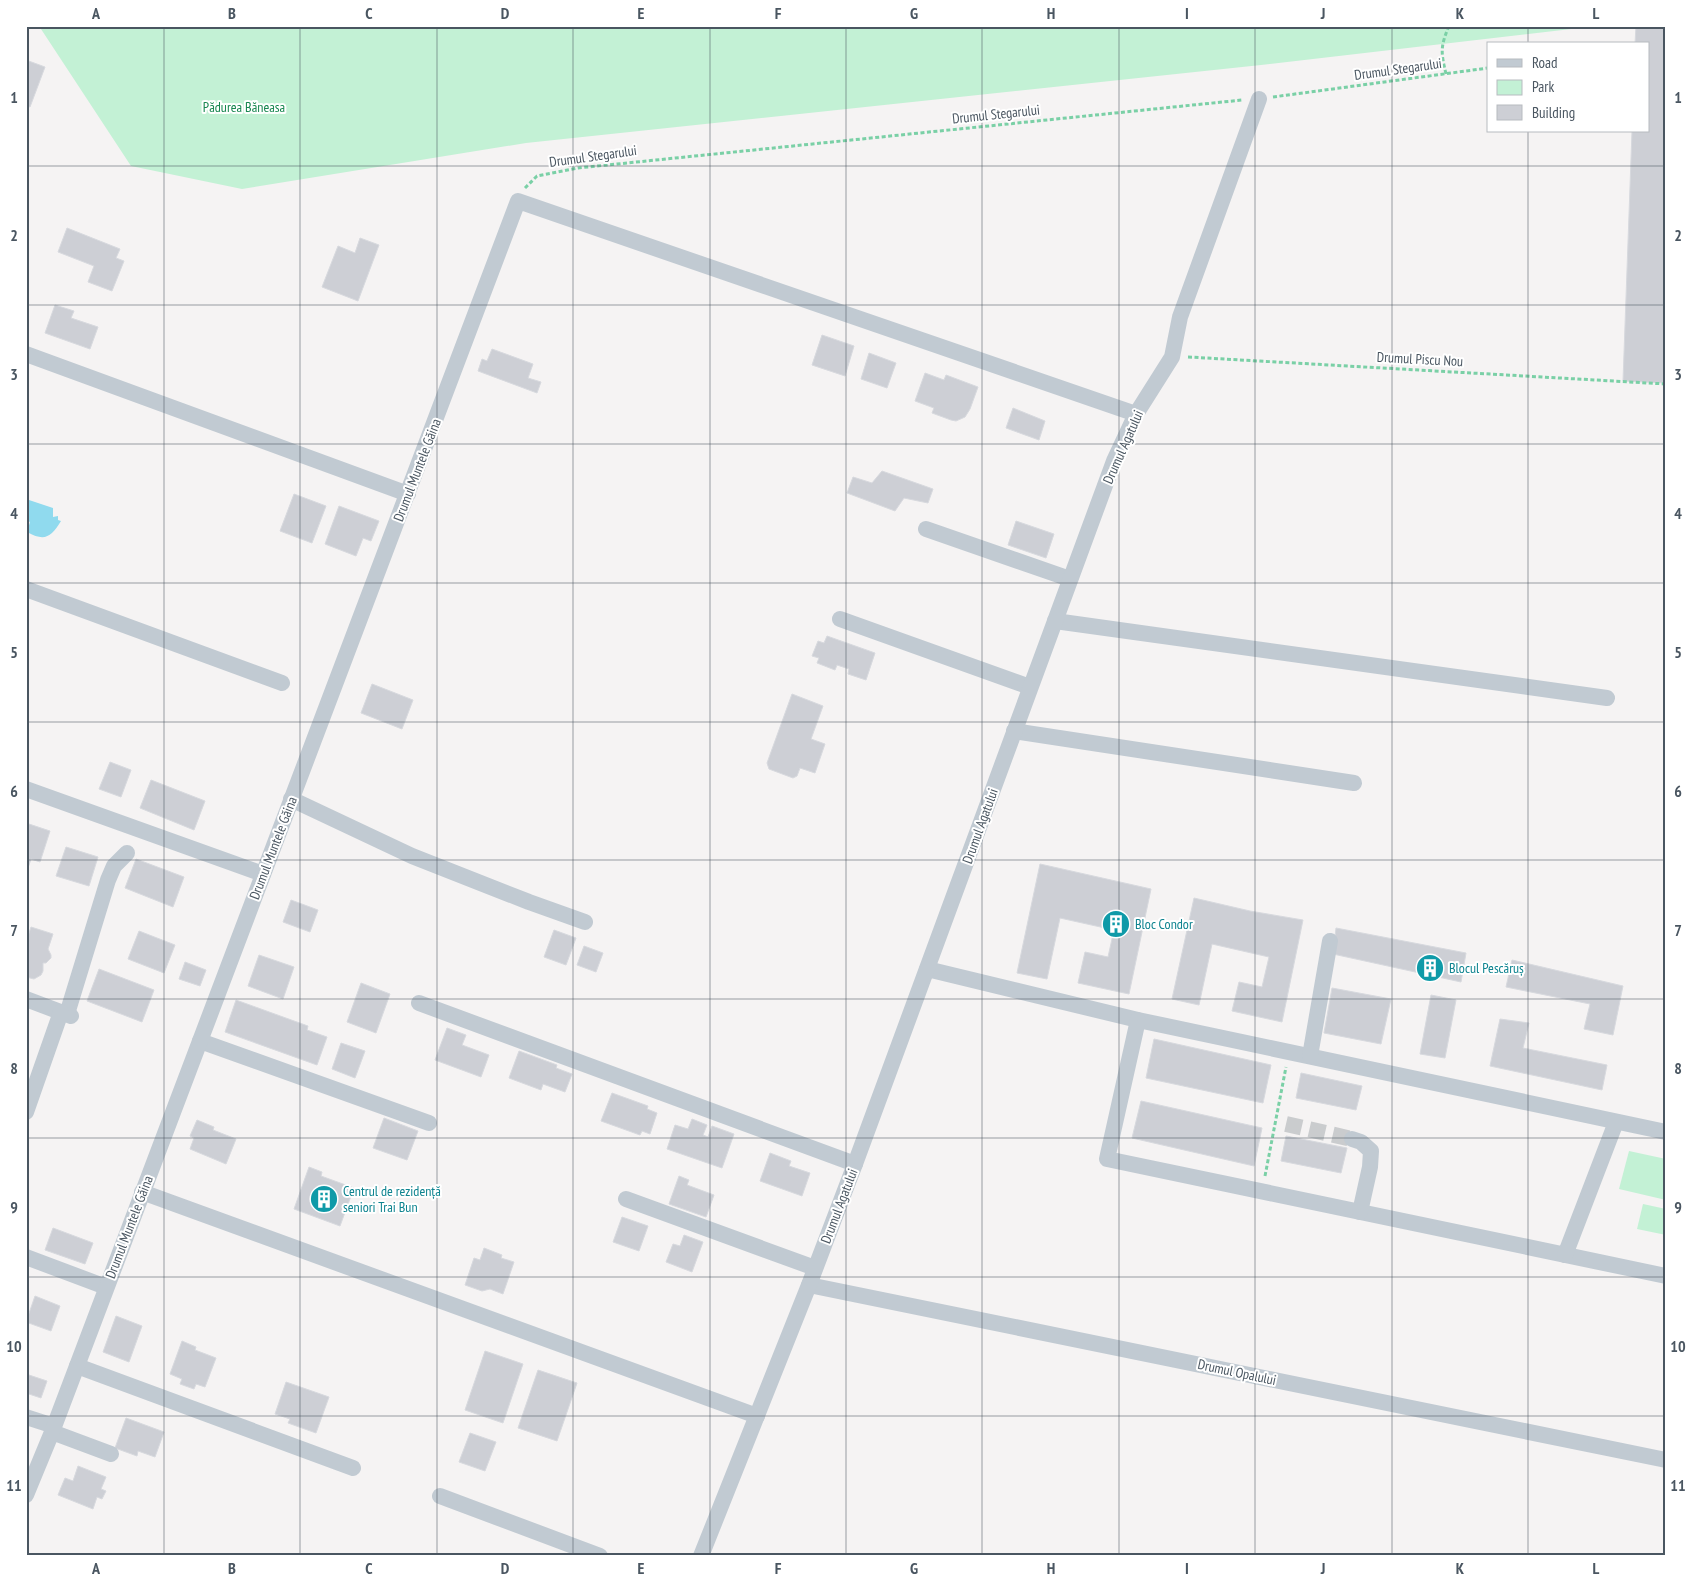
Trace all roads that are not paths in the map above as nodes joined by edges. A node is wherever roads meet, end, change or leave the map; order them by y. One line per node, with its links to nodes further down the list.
1 (1258, 98): 3 (street, Drumul Agatului)
2 (26, 354): 4 (street)
3 (1136, 414): 4 (street, Drumul Muntele Găina); 6 (street, Drumul Agatului)
4 (408, 494): 16 (street, Drumul Muntele Găina)
5 (926, 529): 6 (street)
6 (1070, 580): 9 (street, Drumul Agatului)
7 (26, 589): 10 (street)
8 (840, 619): 11 (street)
9 (1055, 621): 11 (street, Drumul Agatului); 12 (street)
10 (282, 683)
11 (1030, 687): 13 (street, Drumul Agatului)
12 (1607, 698)
13 (1014, 732): 14 (street); 21 (street, Drumul Agatului)
14 (1354, 783)
15 (26, 789): 18 (street)
16 (291, 799): 18 (street, Drumul Muntele Găina); 19 (street)
17 (127, 853): 24 (street)
18 (263, 874): 26 (street, Drumul Muntele Găina)
19 (585, 922)
20 (1330, 941): 27 (street)
21 (927, 969): 25 (street); 33 (street, Drumul Agatului)
22 (26, 999): 24 (street)
23 (419, 1003): 33 (street)
24 (67, 1014): 28 (street)
25 (1138, 1020): 27 (street); 36 (street)
26 (200, 1041): 30 (street); 34 (street, Drumul Muntele Găina)
27 (1310, 1056): 29 (street)
28 (26, 1112)
29 (1616, 1122): 31 (street); 37 (street)
30 (429, 1124)
31 (1666, 1132)
32 (1352, 1139): 36 (street)
33 (855, 1164): 39 (street, Drumul Agatului)
34 (142, 1192): 42 (street, Drumul Muntele Găina); 45 (street)
35 (626, 1199): 39 (street)
36 (1360, 1212): 37 (street)
37 (1564, 1255): 40 (street)
38 (26, 1257): 42 (street)
39 (816, 1268): 41 (street, Drumul Agatului)
40 (1666, 1276)
41 (809, 1285): 45 (street, Drumul Agatului); 48 (street, Drumul Opalului)
42 (106, 1287): 43 (street, Drumul Muntele Găina)
43 (77, 1366): 46 (street, Drumul Muntele Găina); 49 (street)
44 (26, 1416): 46 (street)
45 (757, 1416): 53 (street, Drumul Agatului)
46 (53, 1429): 47 (street); 50 (street, Drumul Muntele Găina)
47 (111, 1454)
48 (1666, 1460)
49 (353, 1468)
50 (26, 1495)
51 (440, 1496): 52 (street)
52 (600, 1556)
53 (701, 1556)

